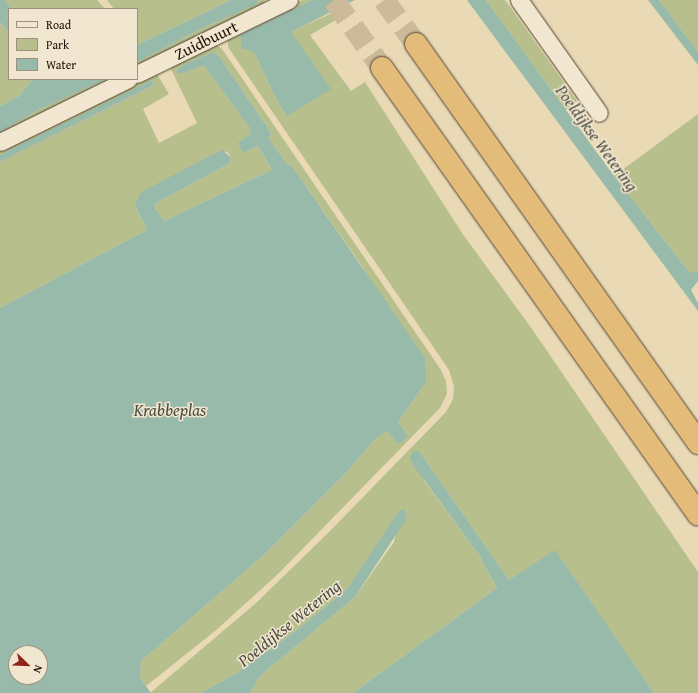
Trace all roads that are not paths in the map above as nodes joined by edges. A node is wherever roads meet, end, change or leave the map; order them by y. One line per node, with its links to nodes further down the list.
1 (519, 0): 7 (street)
2 (279, 2): 5 (street, Zuidbuurt)
3 (416, 44): 9 (highway)
4 (382, 68): 10 (highway)
5 (138, 73)
6 (126, 80): 8 (street)
7 (599, 113)
8 (0, 142)
9 (698, 443)
10 (698, 514)

